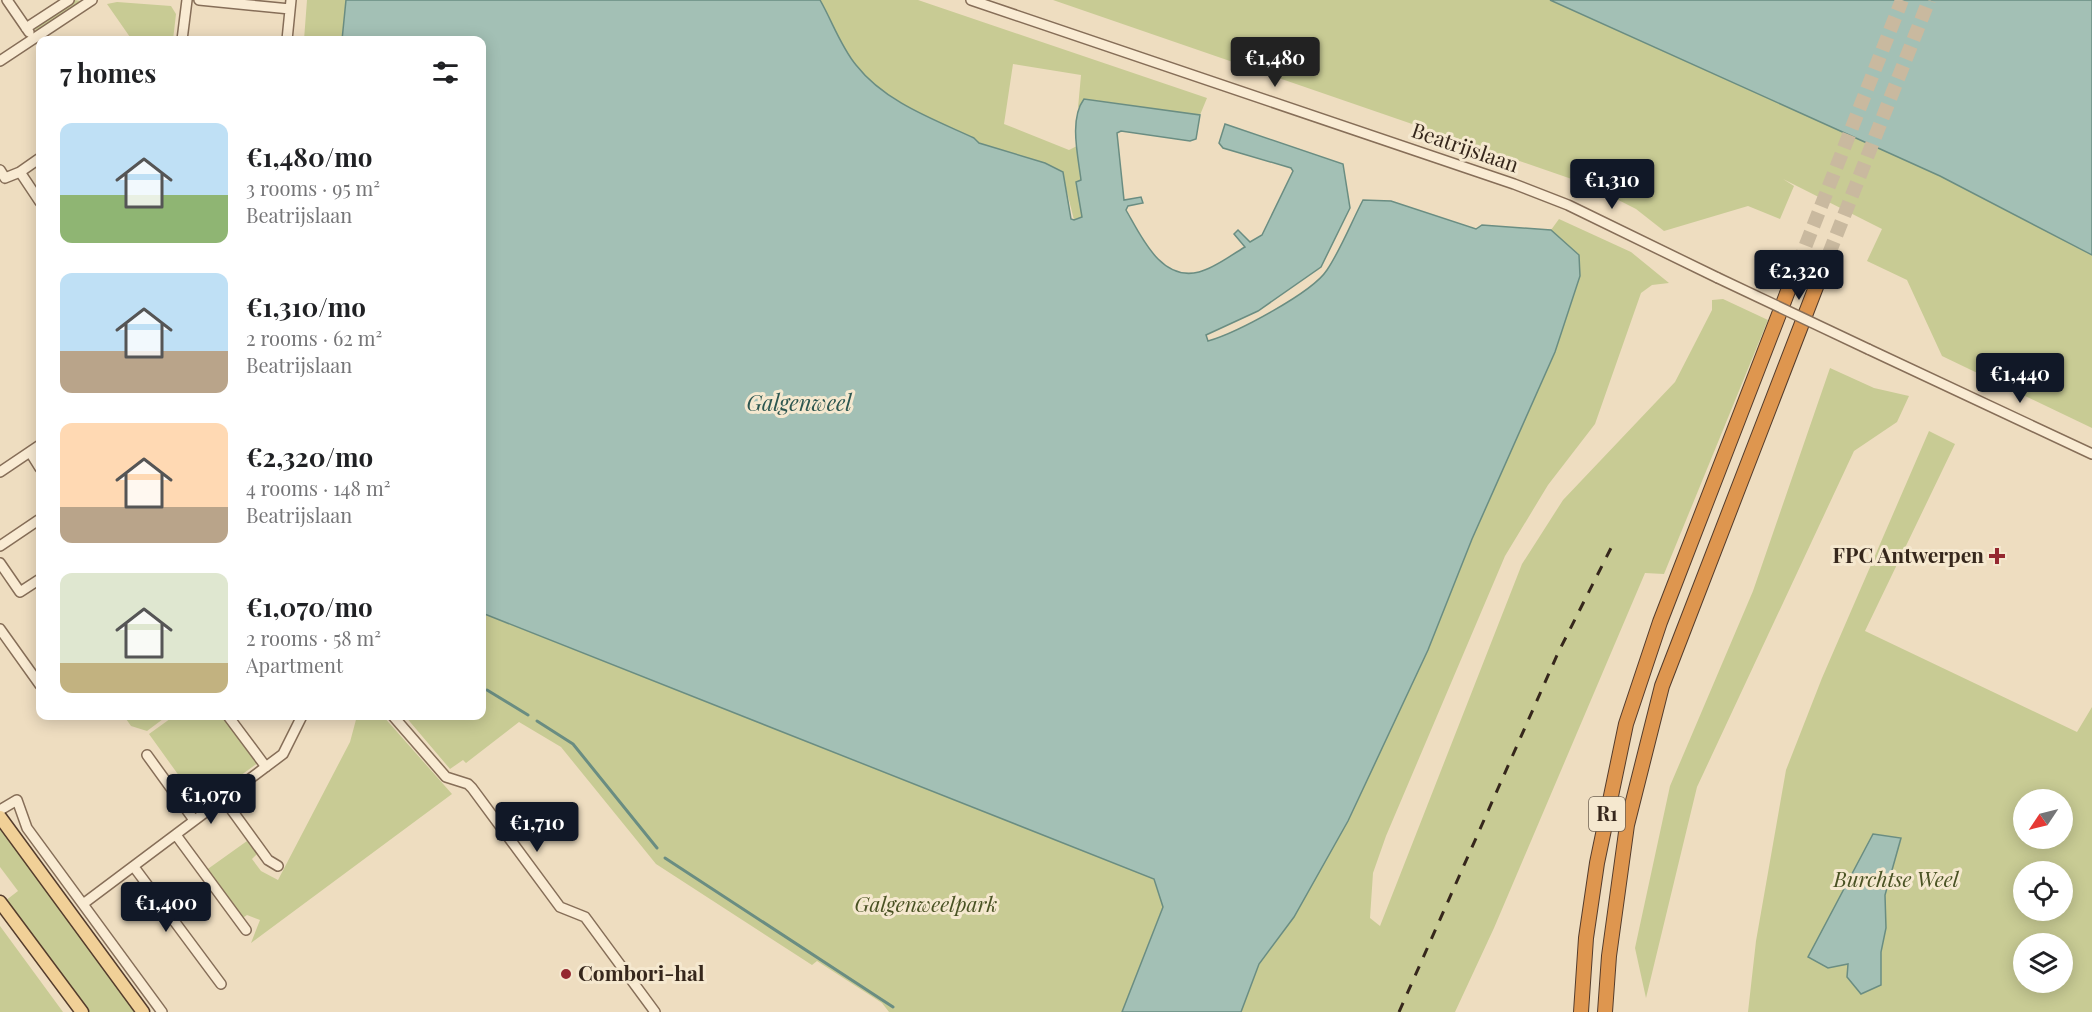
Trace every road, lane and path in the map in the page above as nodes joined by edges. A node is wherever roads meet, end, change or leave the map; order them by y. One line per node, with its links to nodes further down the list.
1 (8, 0): 8 (street)
2 (69, 0): 8 (street)
3 (92, 0): 9 (street)
4 (187, 0): 10 (street)
5 (199, 0): 7 (street)
6 (971, 0): 23 (street, Beatrijslaan, bridge)
7 (290, 5): 11 (street)
8 (26, 28): 13 (street)
9 (38, 36)
10 (182, 36)
11 (287, 36)
12 (36, 37): 13 (street)
13 (33, 39): 14 (street)
14 (0, 61)
15 (36, 161): 16 (street)
16 (20, 172): 17 (street); 18 (street)
17 (2, 176)
18 (36, 196)
19 (1798, 265): 52 (highway, R1)
20 (1821, 274): 53 (highway, R1)
21 (36, 448): 22 (street)
22 (30, 452): 24 (street); 25 (street)
23 (2092, 453)
24 (36, 462)
25 (0, 472)
26 (36, 522): 27 (street)
27 (0, 546)
28 (0, 563): 29 (street)
29 (36, 582)
30 (0, 628): 31 (street)
31 (36, 679)
32 (231, 720): 36 (street)
33 (298, 720): 36 (street)
34 (396, 720): 51 (street)
35 (147, 755): 40 (street)
36 (266, 767): 37 (street)
37 (223, 798): 40 (street); 42 (street)
38 (0, 810): 45 (street)
39 (0, 817): 49 (main road)
40 (194, 820): 41 (street)
41 (176, 835): 43 (street); 46 (street)
42 (278, 866)
43 (134, 867): 45 (street); 47 (street)
44 (0, 902): 48 (main road)
45 (83, 904): 50 (street)
46 (246, 930)
47 (221, 984)
48 (82, 1012)
49 (143, 1012)
50 (162, 1012)
51 (655, 1012)
52 (1581, 1012)
53 (1605, 1012)

